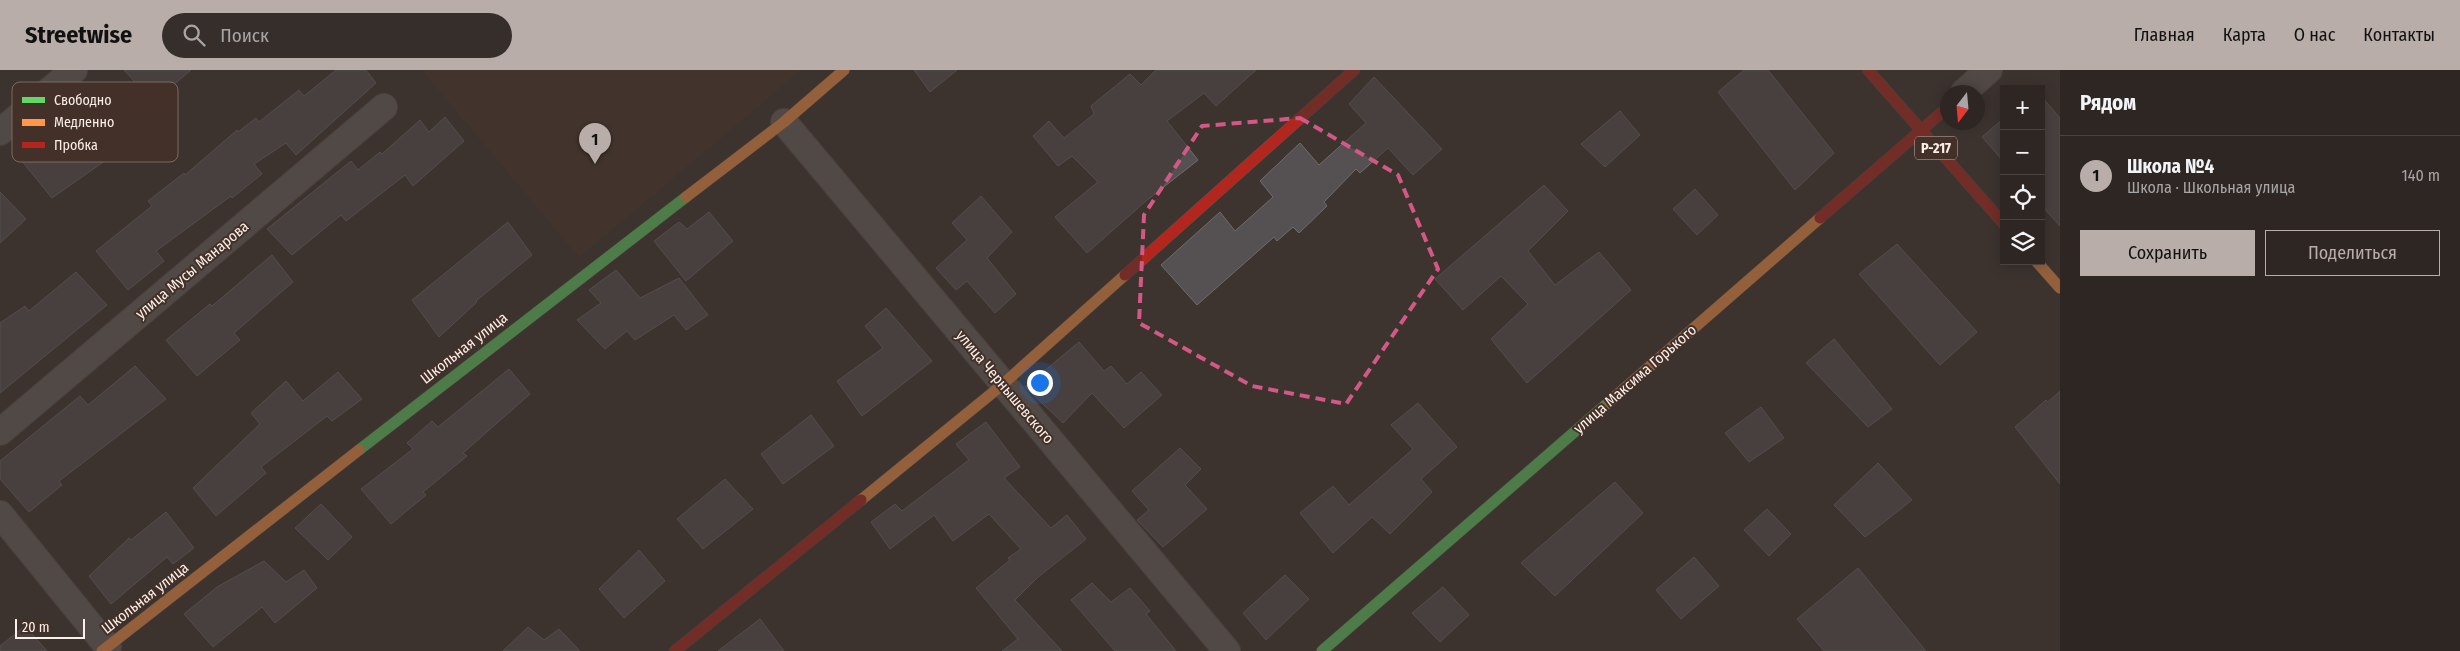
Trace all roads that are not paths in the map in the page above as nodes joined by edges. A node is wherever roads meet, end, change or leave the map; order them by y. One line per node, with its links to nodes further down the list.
1 (74, 70): 6 (street)
2 (844, 70): 11 (main road, Школьная улица)
3 (1354, 70): 17 (main road)
4 (1868, 70): 12 (main road, Р-217)
5 (1989, 70): 7 (street)
6 (60, 82)
7 (1972, 85)
8 (384, 107): 18 (street, улица Мусы Манарова)
9 (1940, 114): 12 (main road, улица Максима Горького)
10 (12, 122): 13 (street)
11 (784, 122): 17 (street, улица Чернышевского); 20 (main road, Школьная улица)
12 (1921, 131): 14 (main road, Р-217); 23 (main road, улица Максима Горького)
13 (0, 132)
14 (2000, 220)
15 (2040, 265): 16 (main road)
16 (2060, 288)
17 (1002, 385): 21 (main road); 22 (street, улица Чернышевского)
18 (0, 432)
19 (0, 514): 20 (street)
20 (105, 649)
21 (675, 651)
22 (1227, 651)
23 (1322, 651)

